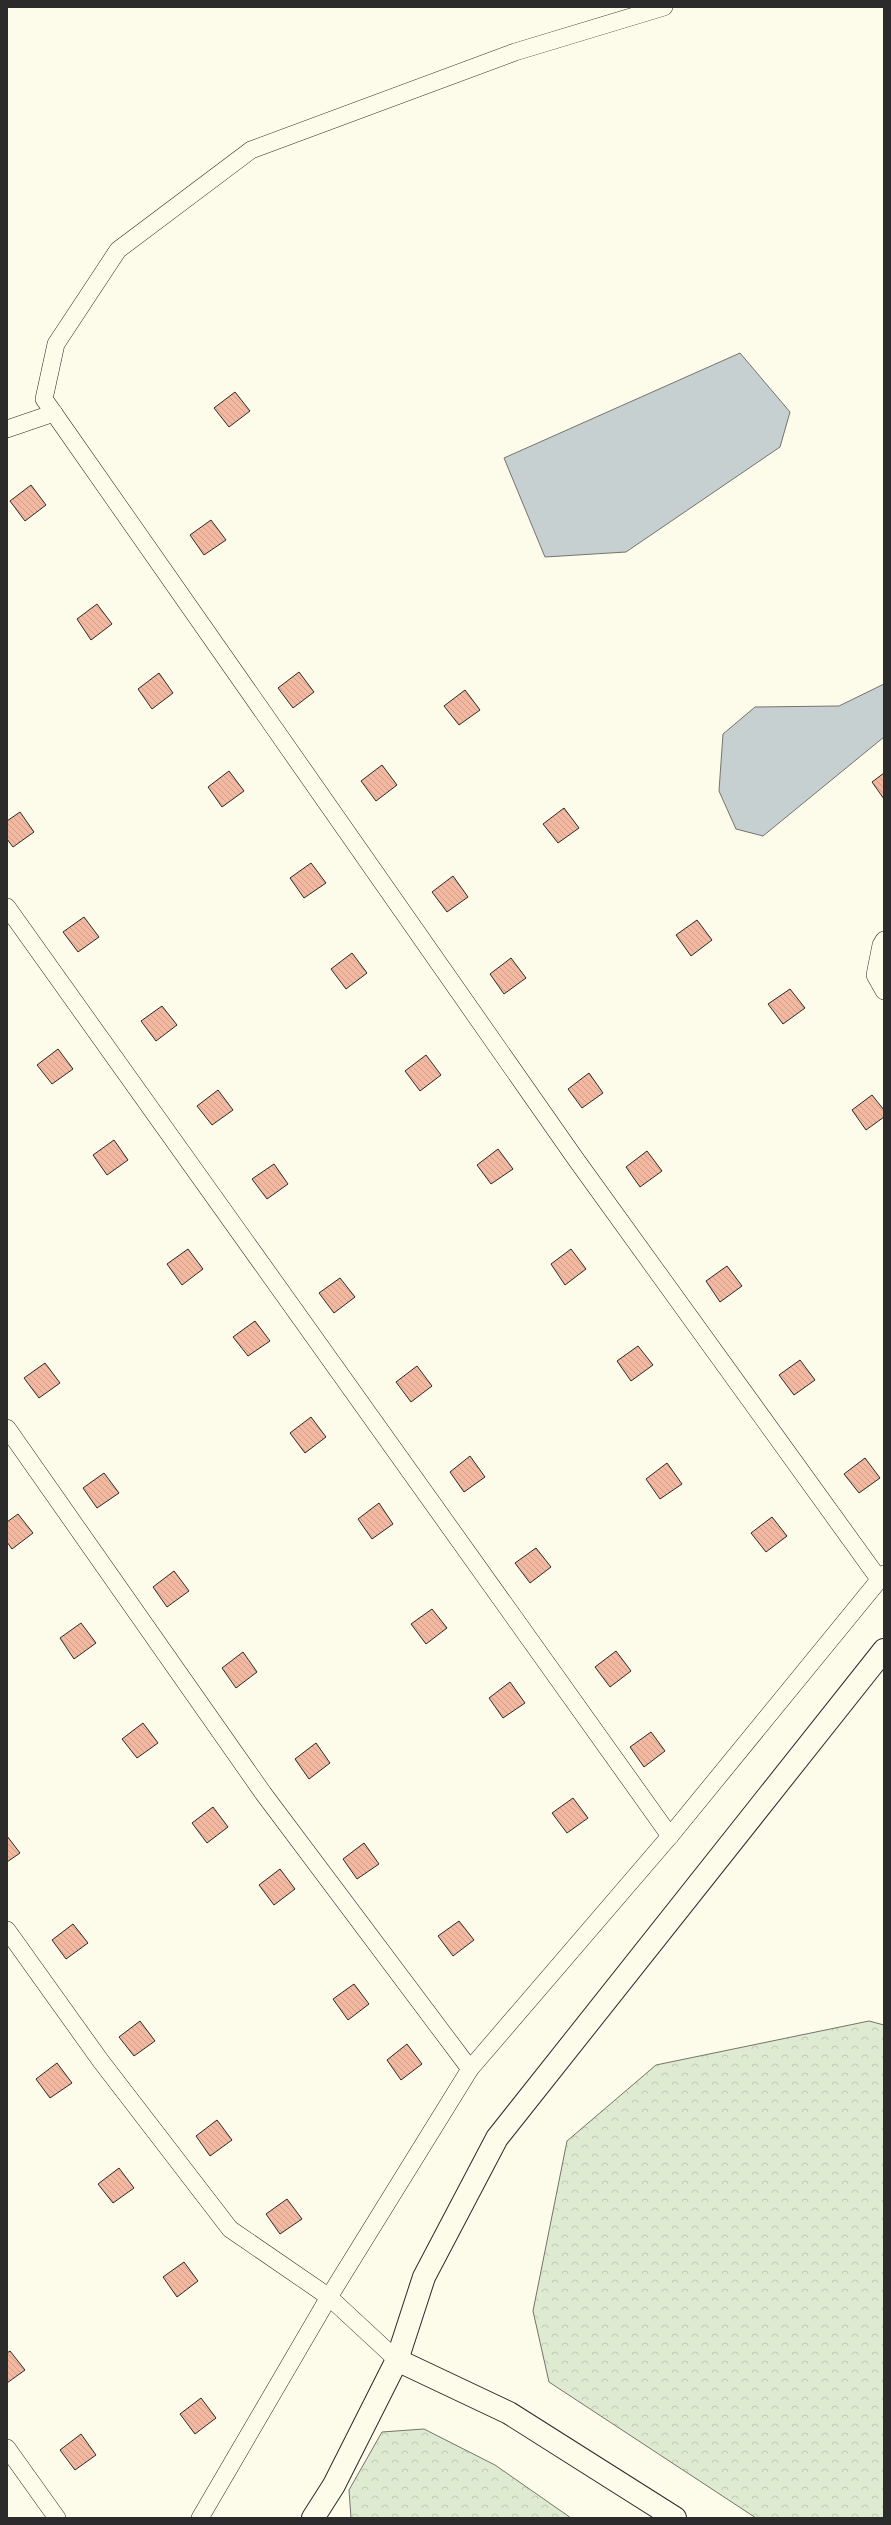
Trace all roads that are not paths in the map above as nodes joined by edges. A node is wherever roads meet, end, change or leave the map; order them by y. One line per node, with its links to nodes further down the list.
1 (664, 7): 2 (lane)
2 (54, 413): 3 (lane); 8 (lane)
3 (7, 429)
4 (7, 907): 10 (lane)
5 (884, 940): 6 (lane)
6 (884, 991)
7 (7, 1428): 12 (lane)
8 (881, 1576): 10 (lane)
9 (884, 1650): 14 (street)
10 (670, 1836): 12 (lane)
11 (7, 1930): 13 (lane)
12 (470, 2069): 13 (lane)
13 (328, 2297): 14 (lane); 17 (lane)
14 (397, 2360): 18 (street); 19 (street)
15 (7, 2448): 16 (lane)
16 (57, 2518)
17 (200, 2518)
18 (313, 2518)
19 (675, 2518)

